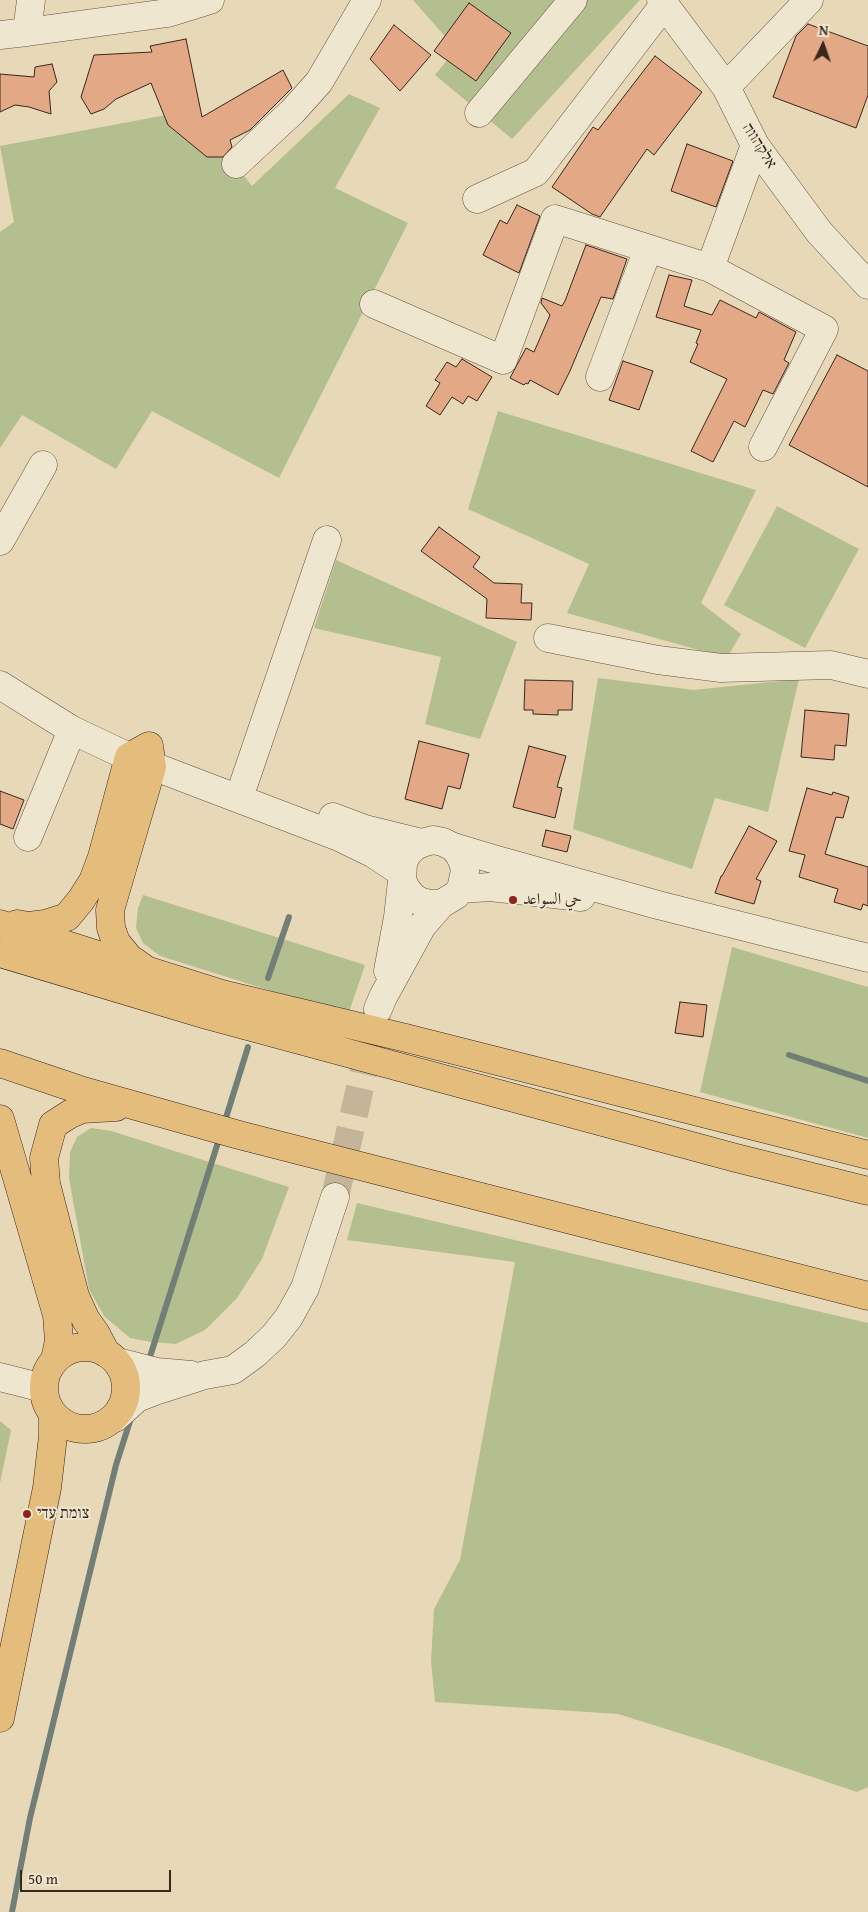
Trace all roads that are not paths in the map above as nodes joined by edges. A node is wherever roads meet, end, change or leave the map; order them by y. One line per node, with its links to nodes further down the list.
1 (31, 0): 7 (street)
2 (210, 0): 7 (street)
3 (367, 0): 12 (street)
4 (572, 0): 10 (street)
5 (809, 0): 9 (street)
6 (662, 2): 9 (street, אלקהווה); 13 (street)
7 (27, 32): 8 (street)
8 (0, 35)
9 (726, 88): 11 (street, אלקהווה)
10 (479, 113)
11 (754, 145): 15 (street); 16 (street, אלקהווה)
12 (236, 164)
13 (477, 199)
14 (648, 248): 15 (street); 17 (street); 18 (street)
15 (710, 268): 19 (street)
16 (868, 285)
17 (374, 304)
18 (600, 377)
19 (763, 447)
20 (43, 465): 22 (street)
21 (327, 540): 28 (street)
22 (0, 541)
23 (548, 638): 24 (street)
24 (868, 674)
25 (4, 688): 26 (street); 27 (street)
26 (72, 730): 27 (street); 29 (street)
27 (143, 757): 28 (street); 32 (street); 35 (main road); 38 (main road)
28 (244, 783): 30 (street)
29 (28, 837)
30 (422, 843): 31 (street); 32 (street)
31 (453, 847): 33 (street); 34 (street)
32 (402, 877): 33 (street); 33 (street)
33 (451, 896): 34 (street)
34 (658, 904): 37 (street)
35 (0, 923): 38 (main road)
36 (0, 953): 43 (main road)
37 (868, 958)
38 (147, 971): 42 (main road)
39 (0, 1063): 40 (main road)
40 (145, 1109): 45 (main road); 46 (main road)
41 (0, 1119): 47 (main road)
42 (868, 1155)
43 (868, 1191)
44 (335, 1198): 48 (street)
45 (868, 1296)
46 (112, 1357): 47 (main road); 48 (street); 52 (main road)
47 (55, 1360): 50 (main road)
48 (205, 1375): 52 (street)
49 (0, 1377): 50 (street)
50 (44, 1388): 51 (main road)
51 (53, 1415): 52 (main road); 53 (main road)
52 (104, 1424): 53 (main road)
53 (47, 1488): 54 (main road)
54 (0, 1718)

